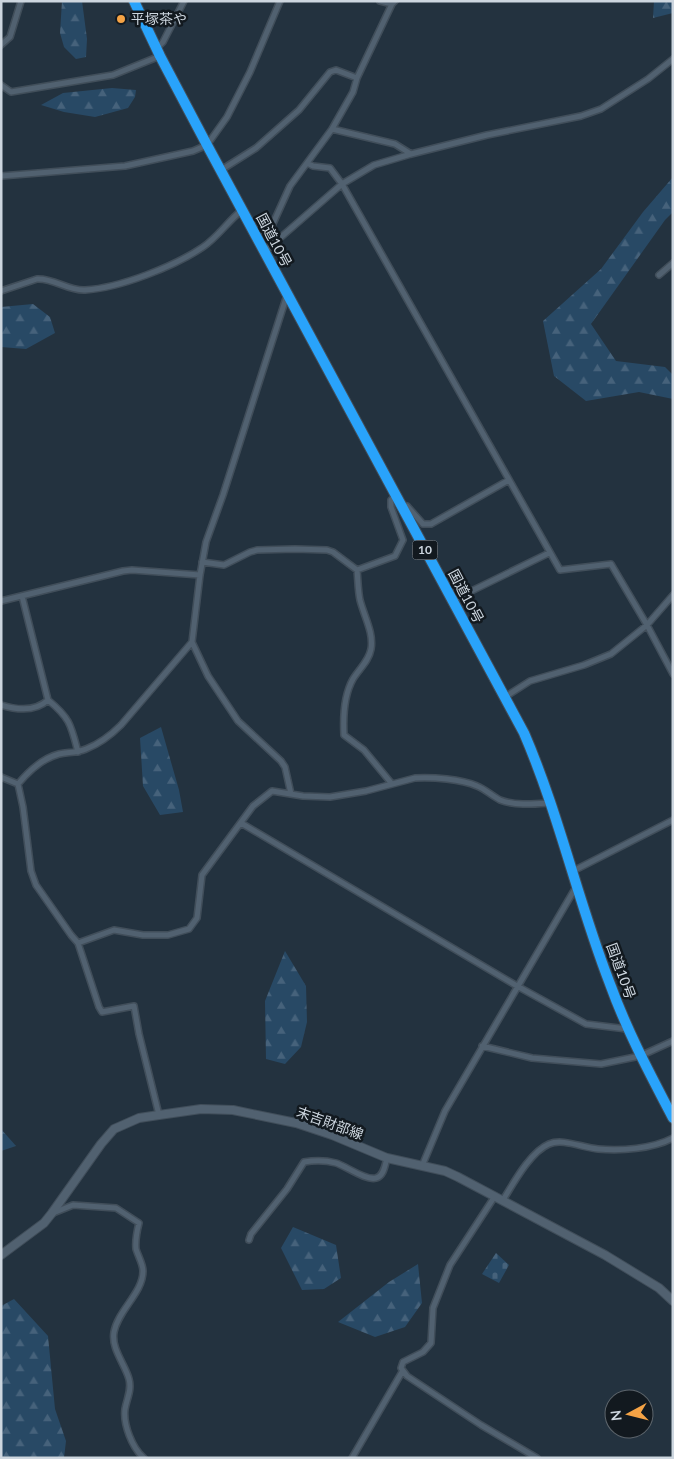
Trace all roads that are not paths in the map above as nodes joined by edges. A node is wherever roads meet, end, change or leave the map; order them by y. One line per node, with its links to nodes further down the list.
1 (21, 1): 7 (street)
2 (134, 1): 8 (highway, 国道10号 / 10)
3 (184, 1): 8 (street)
4 (280, 1): 13 (street)
5 (380, 1): 6 (street)
6 (394, 3): 10 (street)
7 (1, 45)
8 (159, 52): 11 (street); 13 (highway, 国道10号 / 10)
9 (673, 59): 14 (street)
10 (357, 78): 12 (street); 16 (street)
11 (1, 85)
12 (332, 129): 14 (street); 15 (street)
13 (207, 145): 16 (highway, 国道10号 / 10); 17 (street)
14 (411, 154): 18 (street)
15 (308, 163): 18 (street); 20 (street)
16 (221, 170): 19 (highway, 国道10号 / 10)
17 (1, 176)
18 (342, 184): 20 (street); 26 (street)
19 (243, 210): 21 (highway, 国道10号 / 10); 24 (street)
20 (273, 242): 21 (street)
21 (265, 251): 25 (highway, 国道10号 / 10)
22 (673, 264): 23 (street)
23 (659, 275)
24 (1, 291)
25 (287, 294): 27 (highway, 国道10号 / 10); 30 (street)
26 (509, 480): 28 (street); 29 (street)
27 (396, 495): 28 (highway, 国道10号 / 10); 31 (street)
28 (401, 505): 36 (highway, 国道10号 / 10)
29 (549, 553): 36 (street); 37 (street)
30 (202, 562): 31 (street); 32 (street)
31 (357, 570): 46 (street)
32 (200, 575): 34 (street); 38 (street)
33 (673, 595): 37 (street)
34 (22, 596): 35 (street); 41 (street)
35 (1, 601)
36 (453, 601): 40 (highway, 国道10号 / 10)
37 (647, 625): 39 (street); 40 (street)
38 (192, 642): 43 (street); 47 (street)
39 (673, 674)
40 (505, 697): 48 (highway, 国道10号 / 10)
41 (48, 700): 42 (street); 43 (street)
42 (1, 706)
43 (78, 752): 45 (street)
44 (1, 777): 45 (street)
45 (18, 784): 53 (street)
46 (392, 784): 47 (street); 48 (street)
47 (291, 794): 50 (street)
48 (551, 803): 51 (highway, 国道10号 / 10)
49 (673, 820): 51 (street)
50 (241, 823): 53 (street); 54 (street)
51 (573, 871): 52 (highway, 国道10号 / 10)
52 (577, 884): 54 (street); 55 (highway, 国道10号 / 10)
53 (78, 942): 59 (street)
54 (517, 986): 55 (street); 57 (street)
55 (628, 1029): 58 (highway, 国道10号 / 10)
56 (673, 1040): 58 (street)
57 (482, 1046): 58 (street); 63 (street)
58 (640, 1056): 60 (highway, 国道10号 / 10)
59 (159, 1114): 62 (main road, 末吉財部線); 65 (main road, 末吉財部線)
60 (673, 1118)
61 (673, 1138): 64 (street)
62 (387, 1158): 63 (main road, 末吉財部線); 66 (street)
63 (422, 1166): 64 (main road, 末吉財部線)
64 (499, 1198): 68 (main road, 末吉財部線); 69 (street)
65 (52, 1213): 67 (main road, 末吉財部線); 70 (street)
66 (249, 1240)
67 (1, 1255)
68 (673, 1301)
69 (402, 1372): 71 (street); 72 (street)
70 (143, 1458)
71 (352, 1458)
72 (537, 1458)

